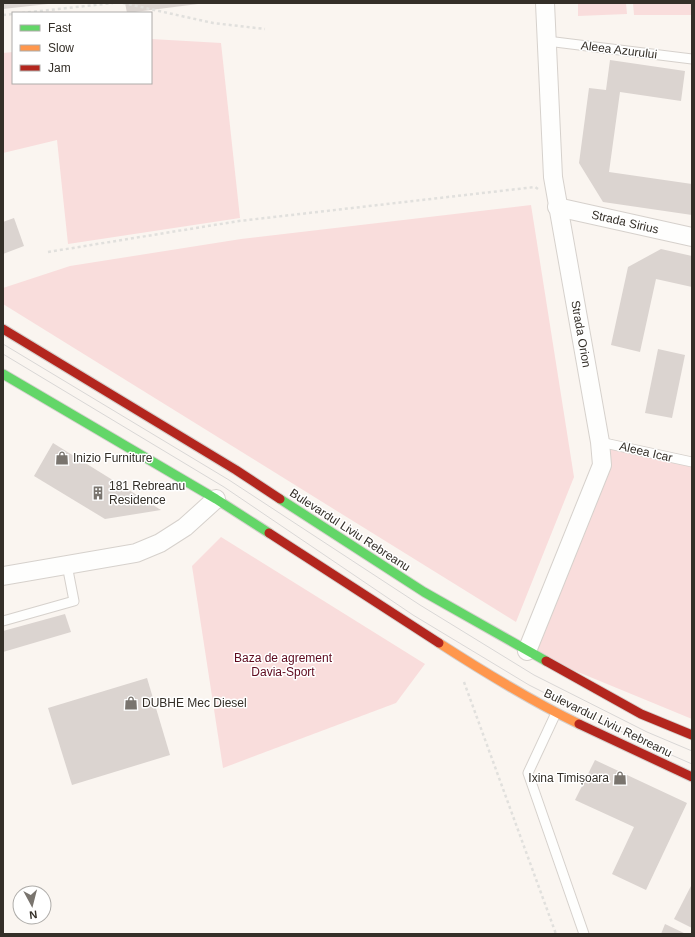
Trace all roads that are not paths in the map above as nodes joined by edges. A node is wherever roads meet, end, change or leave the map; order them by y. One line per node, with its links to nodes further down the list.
1 (545, 3): 2 (street, Strada Orion)
2 (547, 41): 3 (lane, Aleea Azurului); 4 (street, Strada Orion)
3 (692, 59)
4 (557, 207): 5 (street, Strada Sirius); 8 (street, Strada Orion)
5 (692, 237)
6 (3, 329): 14 (main road, Bulevardul Liviu Rebreanu)
7 (5, 377): 10 (main road, Bulevardul Liviu Rebreanu)
8 (600, 442): 9 (lane, Aleea Icar); 14 (street, Strada Orion)
9 (692, 462)
10 (216, 499): 11 (street); 15 (main road, Bulevardul Liviu Rebreanu)
11 (67, 565): 12 (street); 13 (lane)
12 (3, 576)
13 (3, 621)
14 (527, 651): 16 (main road, Bulevardul Liviu Rebreanu)
15 (556, 713): 17 (main road, Bulevardul Liviu Rebreanu); 18 (lane)
16 (692, 735)
17 (692, 777)
18 (584, 934)

